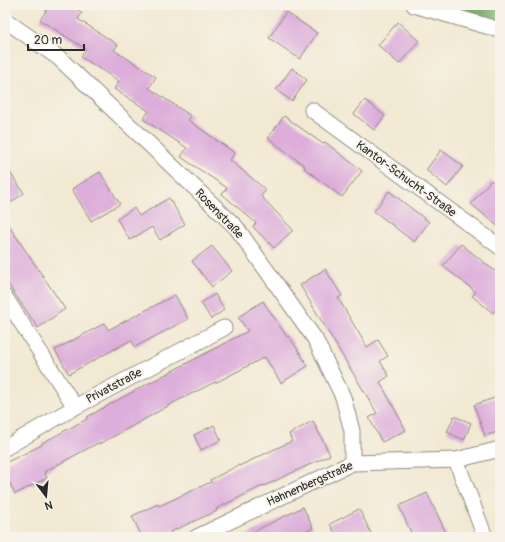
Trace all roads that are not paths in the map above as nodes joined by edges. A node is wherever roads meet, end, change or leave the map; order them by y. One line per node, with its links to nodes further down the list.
1 (414, 5): 3 (street)
2 (5, 20): 12 (street, Rosenstraße)
3 (500, 30)
4 (312, 110): 5 (street, Kantor-Schucht-Straße)
5 (500, 247)
6 (5, 297): 8 (street)
7 (224, 328): 8 (street, Privatstraße)
8 (75, 407): 9 (street, Privatstraße)
9 (5, 448)
10 (500, 449): 11 (street, Hahnenbergstraße)
11 (456, 460): 12 (street, Hahnenbergstraße); 14 (street)
12 (352, 463): 13 (street, Hahnenbergstraße)
13 (197, 537)
14 (485, 537)

